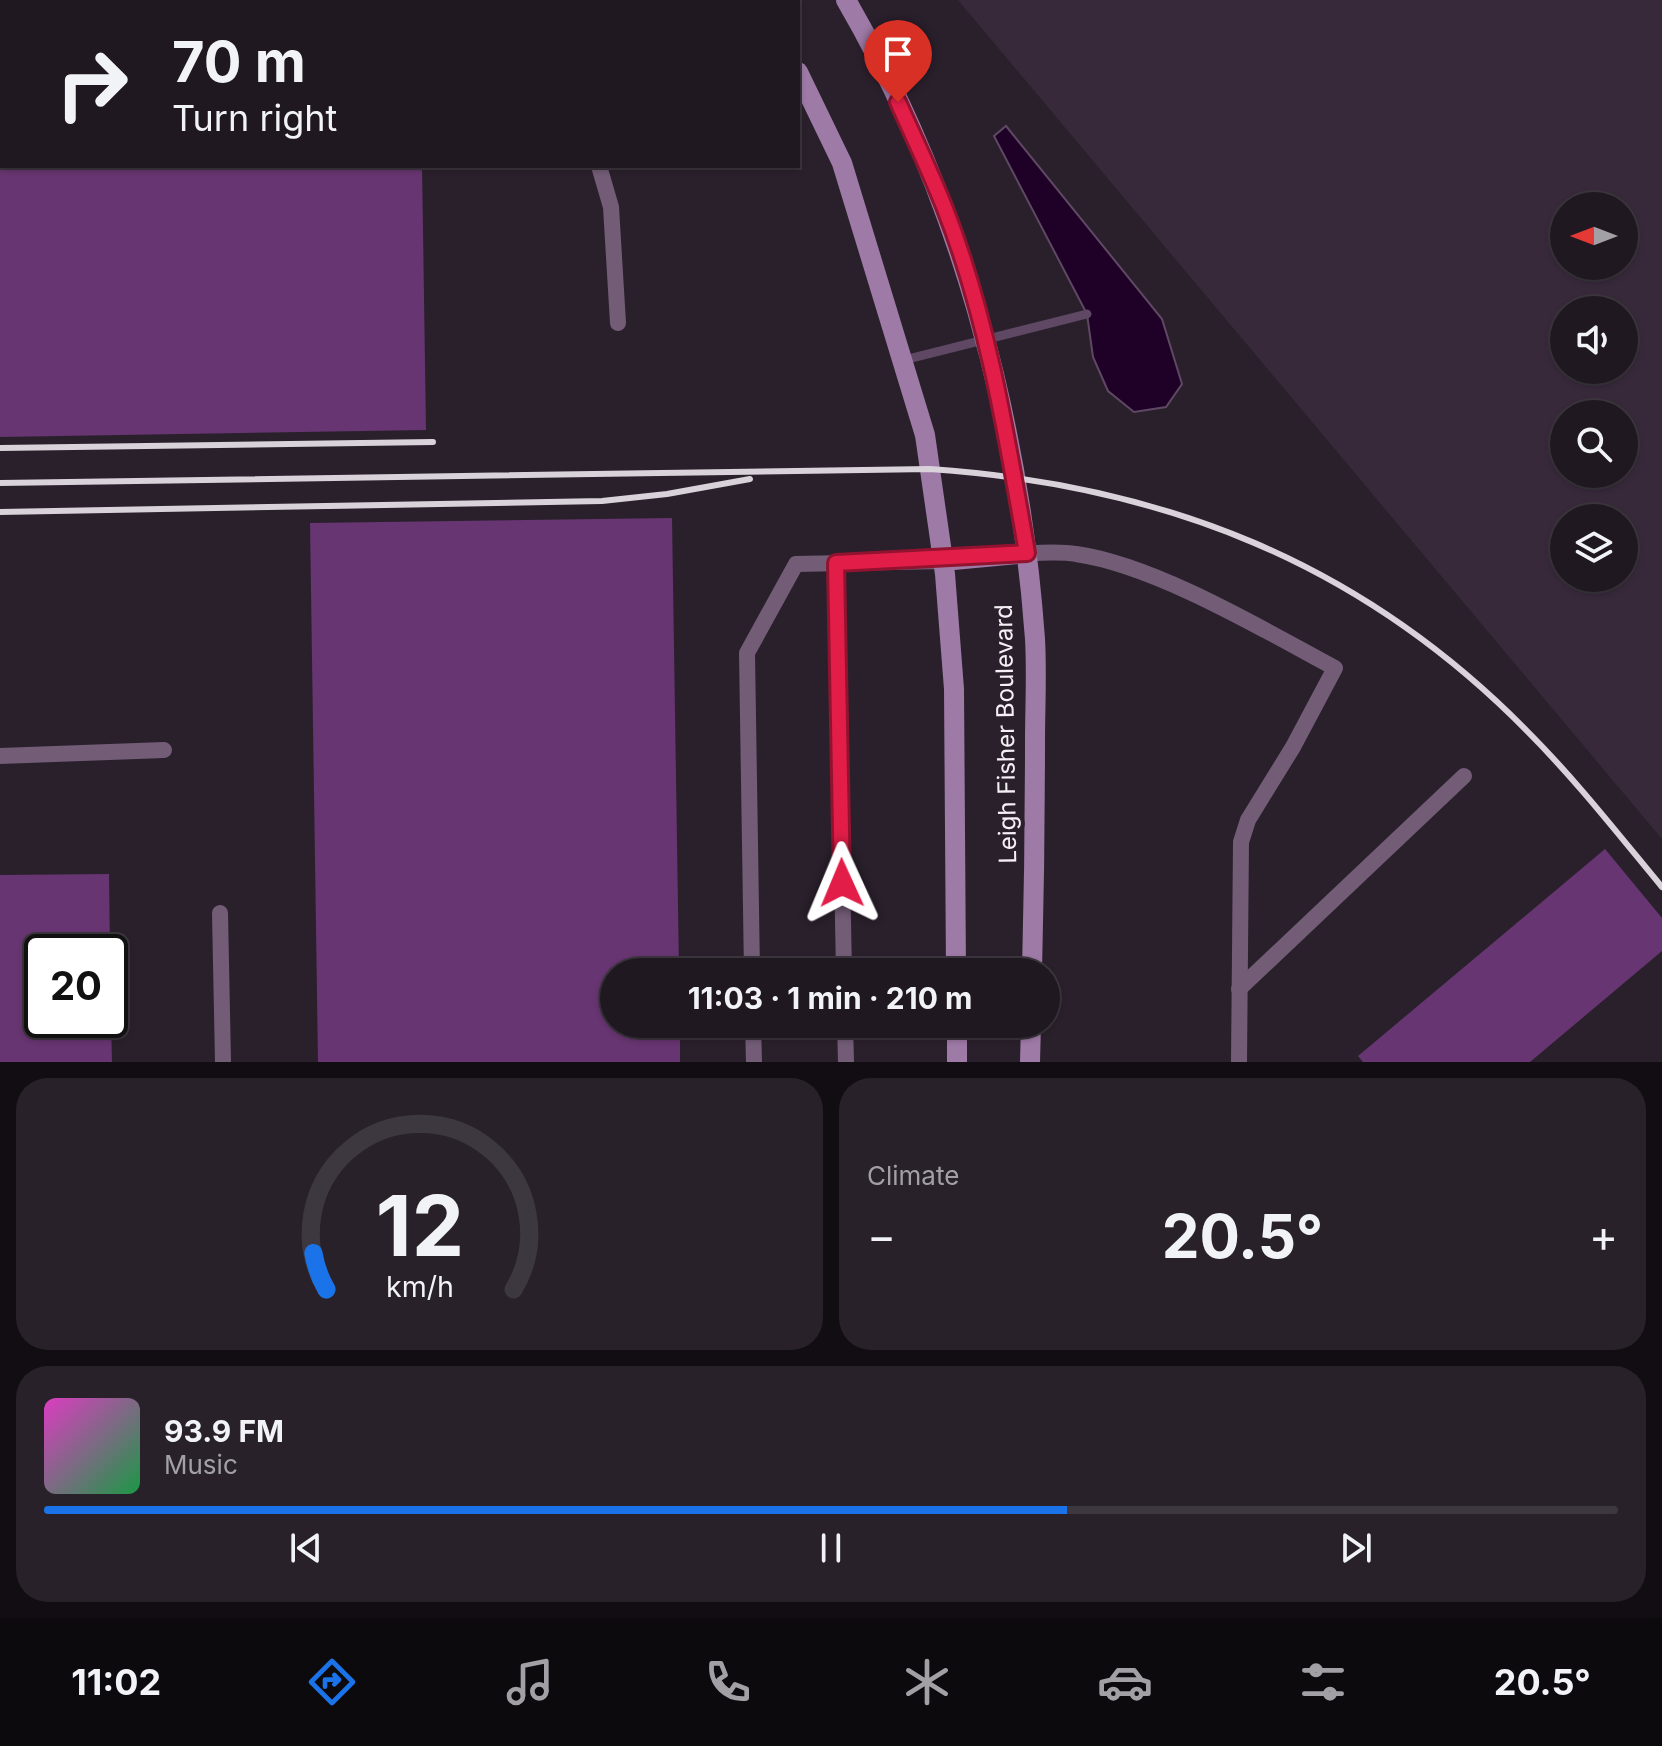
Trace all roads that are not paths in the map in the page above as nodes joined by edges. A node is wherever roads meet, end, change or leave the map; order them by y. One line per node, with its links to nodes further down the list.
1 (846, 0): 5 (street, Leigh Fisher Boulevard)
2 (800, 76): 6 (street, Leigh Fisher Boulevard)
3 (600, 168): 4 (lane)
4 (618, 323)
5 (1027, 553): 6 (street); 15 (street, Leigh Fisher Boulevard); 16 (lane)
6 (943, 561): 7 (lane); 14 (street, Leigh Fisher Boulevard)
7 (836, 563): 12 (lane); 13 (lane)
8 (164, 750): 9 (lane)
9 (0, 756)
10 (1464, 776): 16 (lane)
11 (220, 913): 21 (lane)
12 (752, 958)
13 (844, 958)
14 (956, 958)
15 (1032, 958)
16 (1239, 989): 26 (lane)
17 (753, 1038): 22 (lane)
18 (845, 1038): 23 (lane)
19 (957, 1038): 24 (street)
20 (1031, 1038): 25 (street)
21 (223, 1062)
22 (754, 1062)
23 (846, 1062)
24 (957, 1062)
25 (1030, 1062)
26 (1239, 1062)

